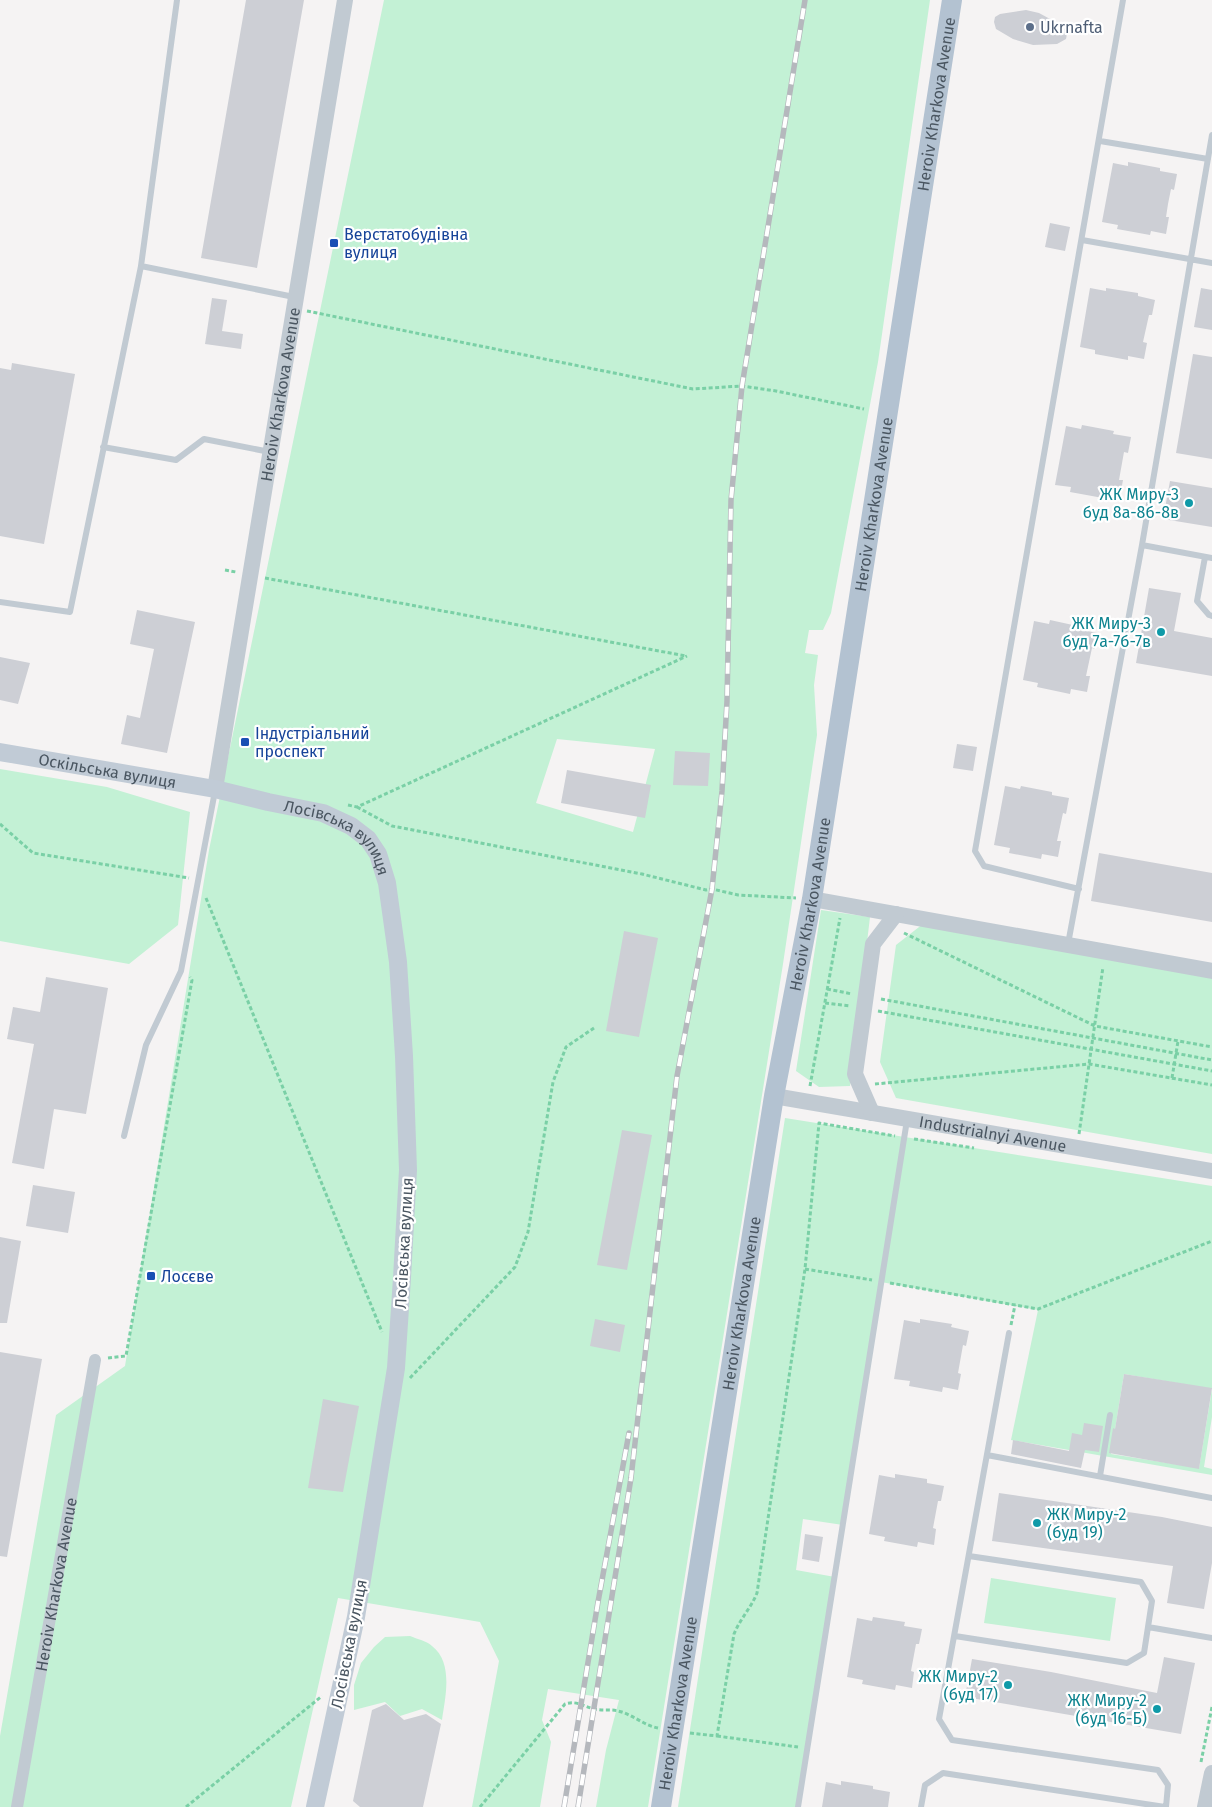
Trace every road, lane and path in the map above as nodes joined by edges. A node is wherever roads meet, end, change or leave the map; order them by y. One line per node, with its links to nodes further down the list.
1 (177, 0): 12 (lane)
2 (345, 0): 13 (street, Heroiv Kharkova Avenue)
3 (952, 0): 30 (main road, Heroiv Kharkova Avenue)
4 (1123, 0): 6 (lane)
5 (1212, 136): 7 (lane)
6 (1100, 141): 7 (lane); 9 (lane)
7 (1208, 159): 8 (lane)
8 (1209, 177): 10 (lane)
9 (1082, 240): 10 (lane); 29 (lane)
10 (1191, 259): 11 (lane); 17 (lane)
11 (1212, 263)
12 (141, 266): 13 (lane); 15 (lane)
13 (295, 303): 14 (path); 16 (street, Heroiv Kharkova Avenue)
14 (864, 409)
15 (104, 447): 16 (lane); 21 (lane)
16 (270, 452): 20 (street, Heroiv Kharkova Avenue)
17 (1142, 545): 18 (lane); 29 (lane)
18 (1209, 557): 22 (lane)
19 (225, 570): 20 (path)
20 (250, 575): 24 (street, Heroiv Kharkova Avenue); 26 (path)
21 (0, 602)
22 (1212, 616)
23 (0, 752): 24 (main road, Оскільська вулиця)
24 (215, 789): 28 (lane); 66 (main road, Лосівська вулиця)
25 (339, 804): 26 (path)
26 (357, 807): 30 (path)
27 (0, 824): 28 (path)
28 (198, 880): 35 (lane); 64 (path)
29 (1079, 889): 33 (lane)
30 (812, 900): 31 (street); 52 (main road, Heroiv Kharkova Avenue)
31 (843, 905): 32 (street); 37 (path)
32 (891, 919): 33 (street); 38 (street); 40 (path)
33 (1068, 945): 34 (street)
34 (1105, 952): 36 (street); 40 (path)
35 (183, 959): 56 (lane); 65 (path)
36 (1212, 971)
37 (827, 990): 38 (path); 39 (path)
38 (865, 1002): 39 (path); 42 (path); 45 (path); 51 (street)
39 (825, 1003): 53 (path)
40 (1094, 1026): 42 (path); 43 (path)
41 (594, 1028): 66 (path)
42 (1093, 1039): 45 (path); 46 (path)
43 (1178, 1041): 44 (path); 49 (path)
44 (1212, 1047)
45 (1091, 1049): 47 (path); 48 (path)
46 (1212, 1060)
47 (1089, 1064): 49 (path); 51 (path); 57 (path)
48 (1212, 1071)
49 (1172, 1078): 50 (path)
50 (1212, 1085)
51 (861, 1086): 54 (street)
52 (774, 1096): 53 (street, Industrialnyi Avenue); 85 (main road, Heroiv Kharkova Avenue)
53 (807, 1102): 54 (street, Industrialnyi Avenue)
54 (872, 1113): 55 (street, Industrialnyi Avenue)
55 (907, 1119): 58 (street, Industrialnyi Avenue); 61 (lane)
56 (124, 1136)
57 (1078, 1137)
58 (1212, 1171)
59 (1212, 1241): 62 (path)
60 (805, 1269): 61 (path)
61 (881, 1282): 62 (path); 79 (lane)
62 (1014, 1306): 63 (path)
63 (1009, 1333): 68 (lane)
64 (385, 1340)
65 (95, 1360): 81 (street, Heroiv Kharkova Avenue)
66 (391, 1398): 75 (main road, Лосівська вулиця)
67 (1110, 1415): 69 (lane)
68 (987, 1455): 69 (lane); 71 (lane)
69 (1100, 1476): 70 (lane)
70 (1212, 1498)
71 (969, 1556): 72 (lane); 73 (lane)
72 (1148, 1627): 73 (lane); 74 (lane)
73 (955, 1636): 88 (lane)
74 (1212, 1638)
75 (342, 1680): 82 (path); 83 (main road, Лосівська вулиця)
76 (1212, 1707): 80 (path)
77 (662, 1728): 84 (path)
78 (717, 1736): 79 (path)
79 (808, 1748): 86 (lane)
80 (1206, 1769): 89 (street)
81 (17, 1807)
82 (186, 1807)
83 (315, 1807)
84 (480, 1807)
85 (661, 1807)
86 (798, 1807)
87 (921, 1807): 88 (lane)
88 (1166, 1807)
89 (1205, 1807)

